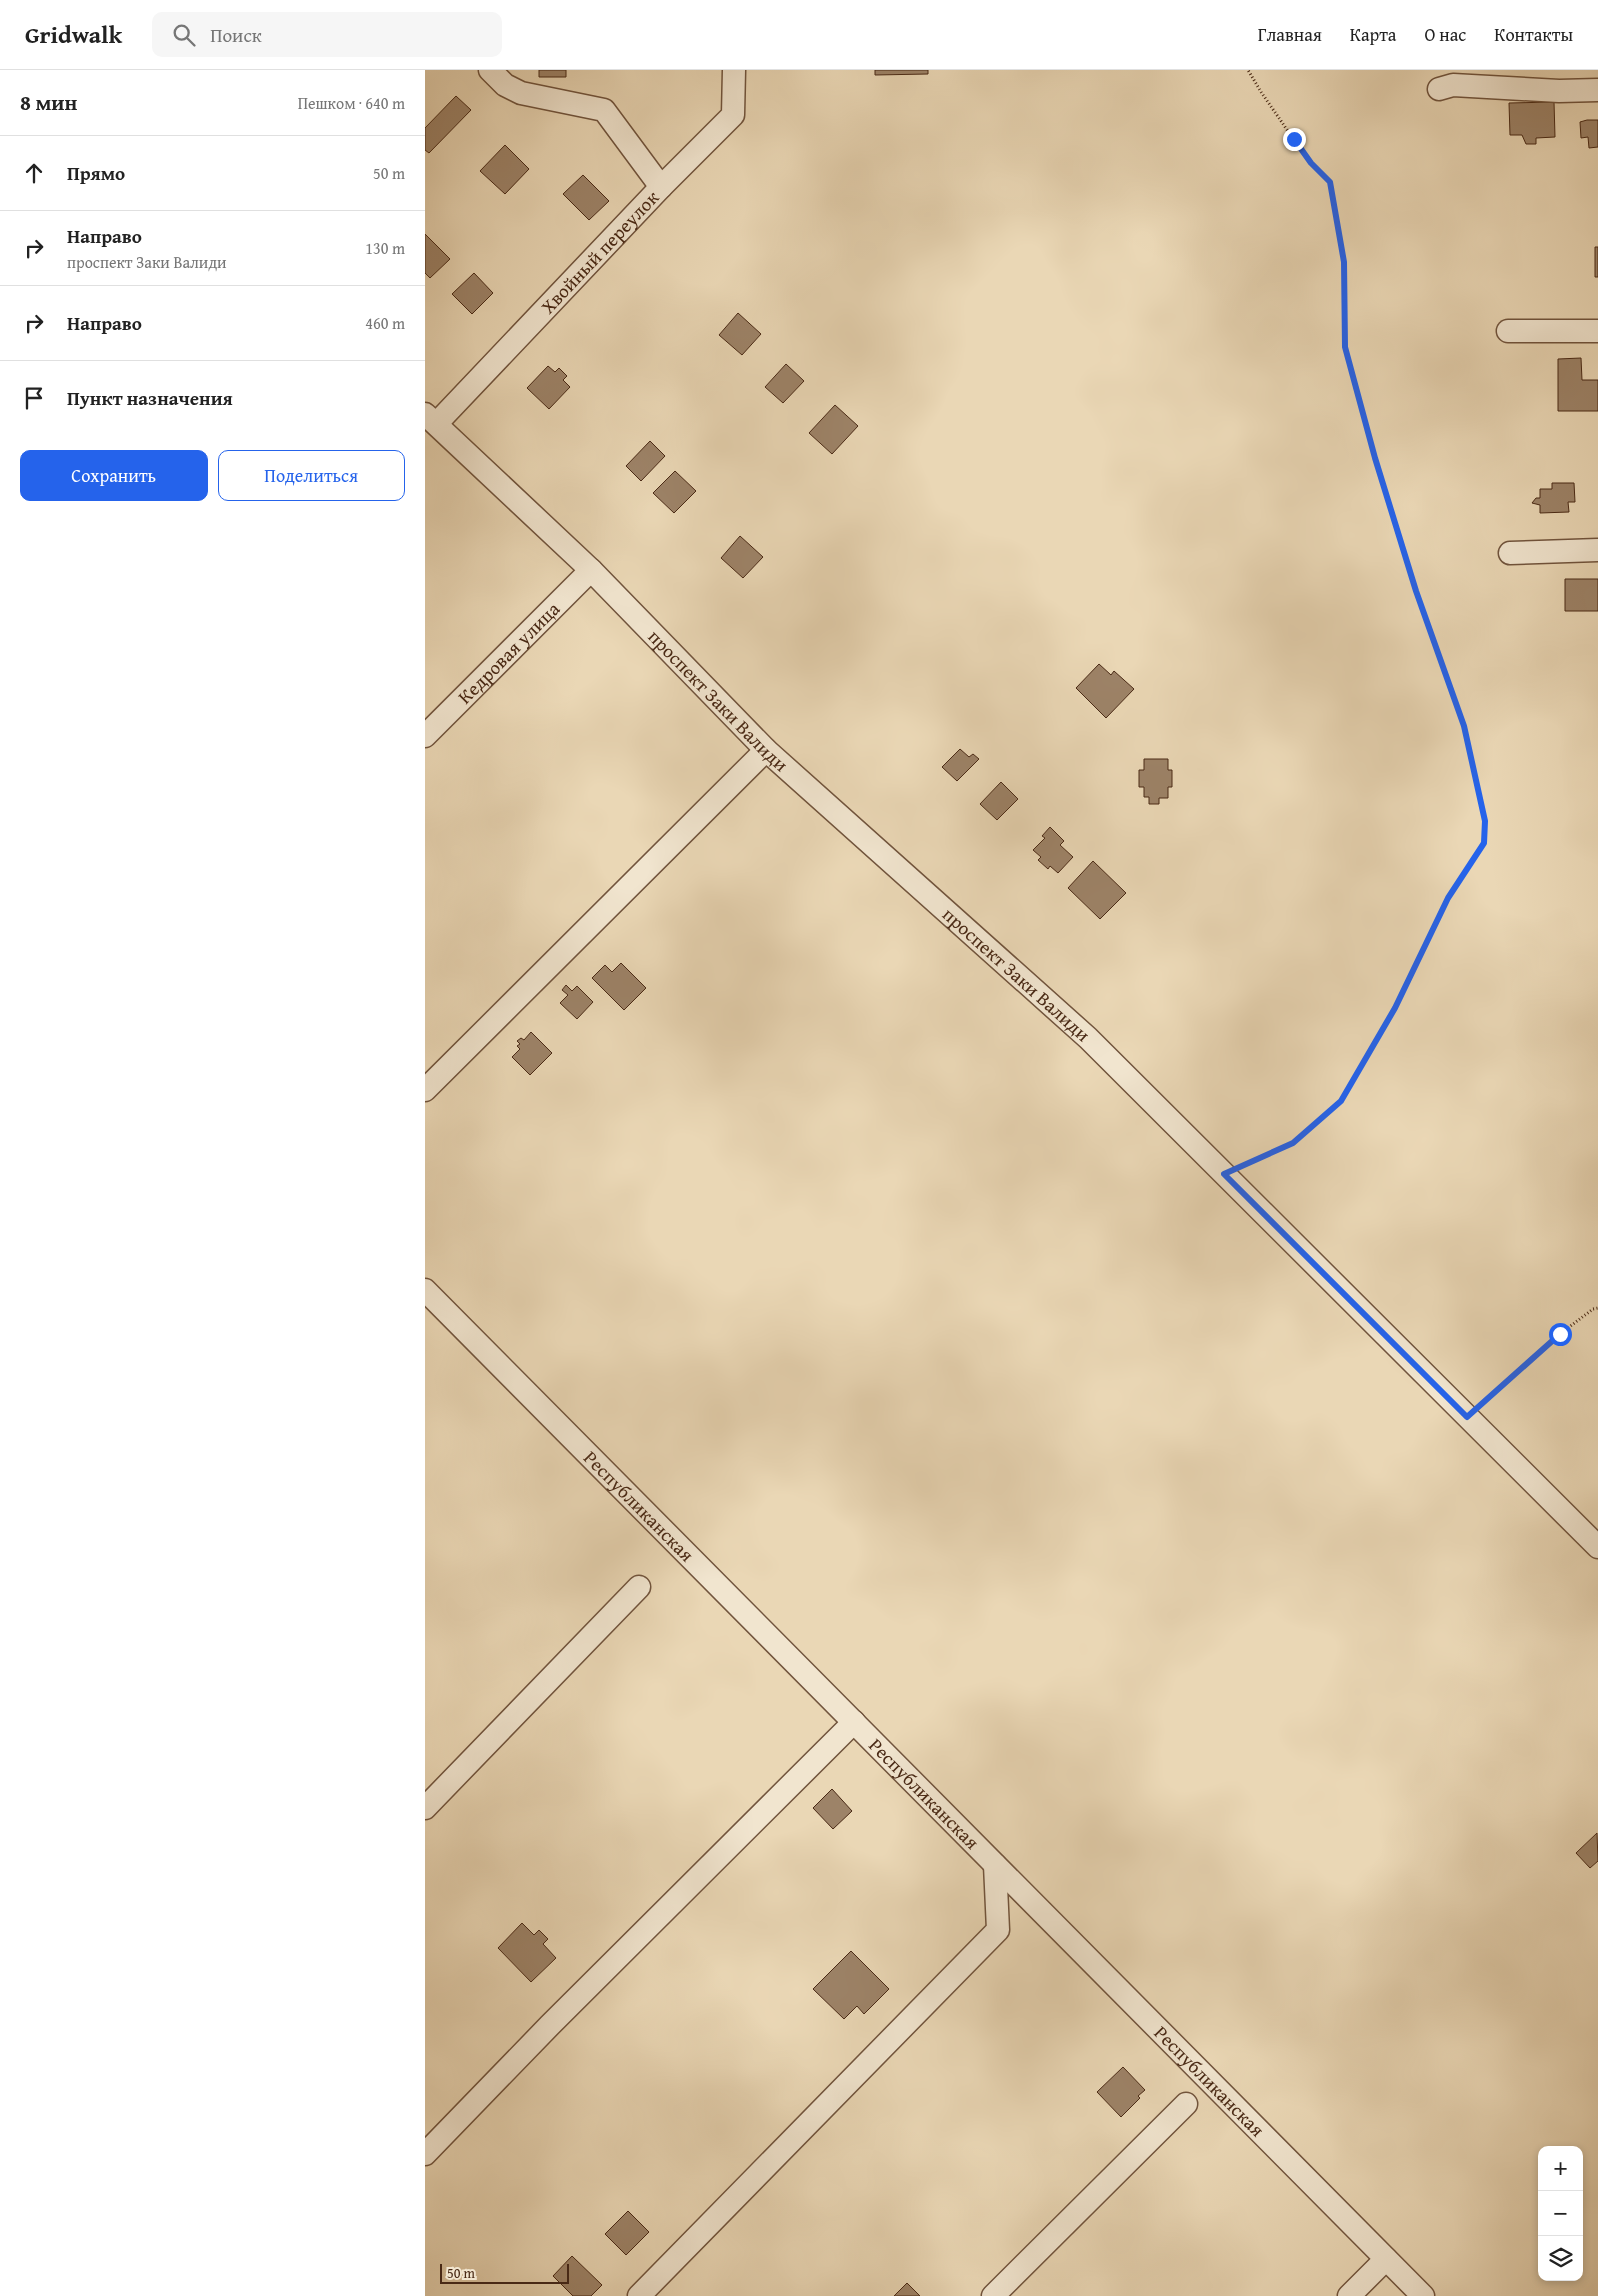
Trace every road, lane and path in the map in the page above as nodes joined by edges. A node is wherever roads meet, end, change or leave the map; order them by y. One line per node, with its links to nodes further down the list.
1 (490, 70): 6 (street)
2 (735, 70): 6 (street, Хвойный переулок)
3 (1248, 70): 16 (path)
4 (1439, 89): 5 (street)
5 (1598, 90)
6 (661, 187): 9 (street, Хвойный переулок)
7 (1509, 331): 8 (street)
8 (1598, 331)
9 (431, 418): 12 (street, проспект Заки Валиди)
10 (1598, 550): 11 (street)
11 (1510, 553)
12 (591, 570): 13 (street, Кедровая улица); 14 (street, проспект Заки Валиди)
13 (425, 736)
14 (765, 750): 15 (street); 16 (street, проспект Заки Валиди)
15 (425, 1090)
16 (1224, 1174): 19 (street, проспект Заки Валиди)
17 (425, 1290): 22 (street, Республиканская)
18 (1598, 1308): 19 (path)
19 (1467, 1417): 20 (street, проспект Заки Валиди)
20 (1598, 1547)
21 (639, 1587): 23 (street)
22 (854, 1722): 24 (street, Республиканская); 26 (street)
23 (425, 1808)
24 (995, 1865): 27 (street, Республиканская); 28 (street)
25 (1186, 2104): 29 (street)
26 (425, 2154)
27 (1386, 2259): 30 (street); 31 (street, Республиканская)
28 (639, 2296)
29 (993, 2296)
30 (1349, 2296)
31 (1423, 2296)

